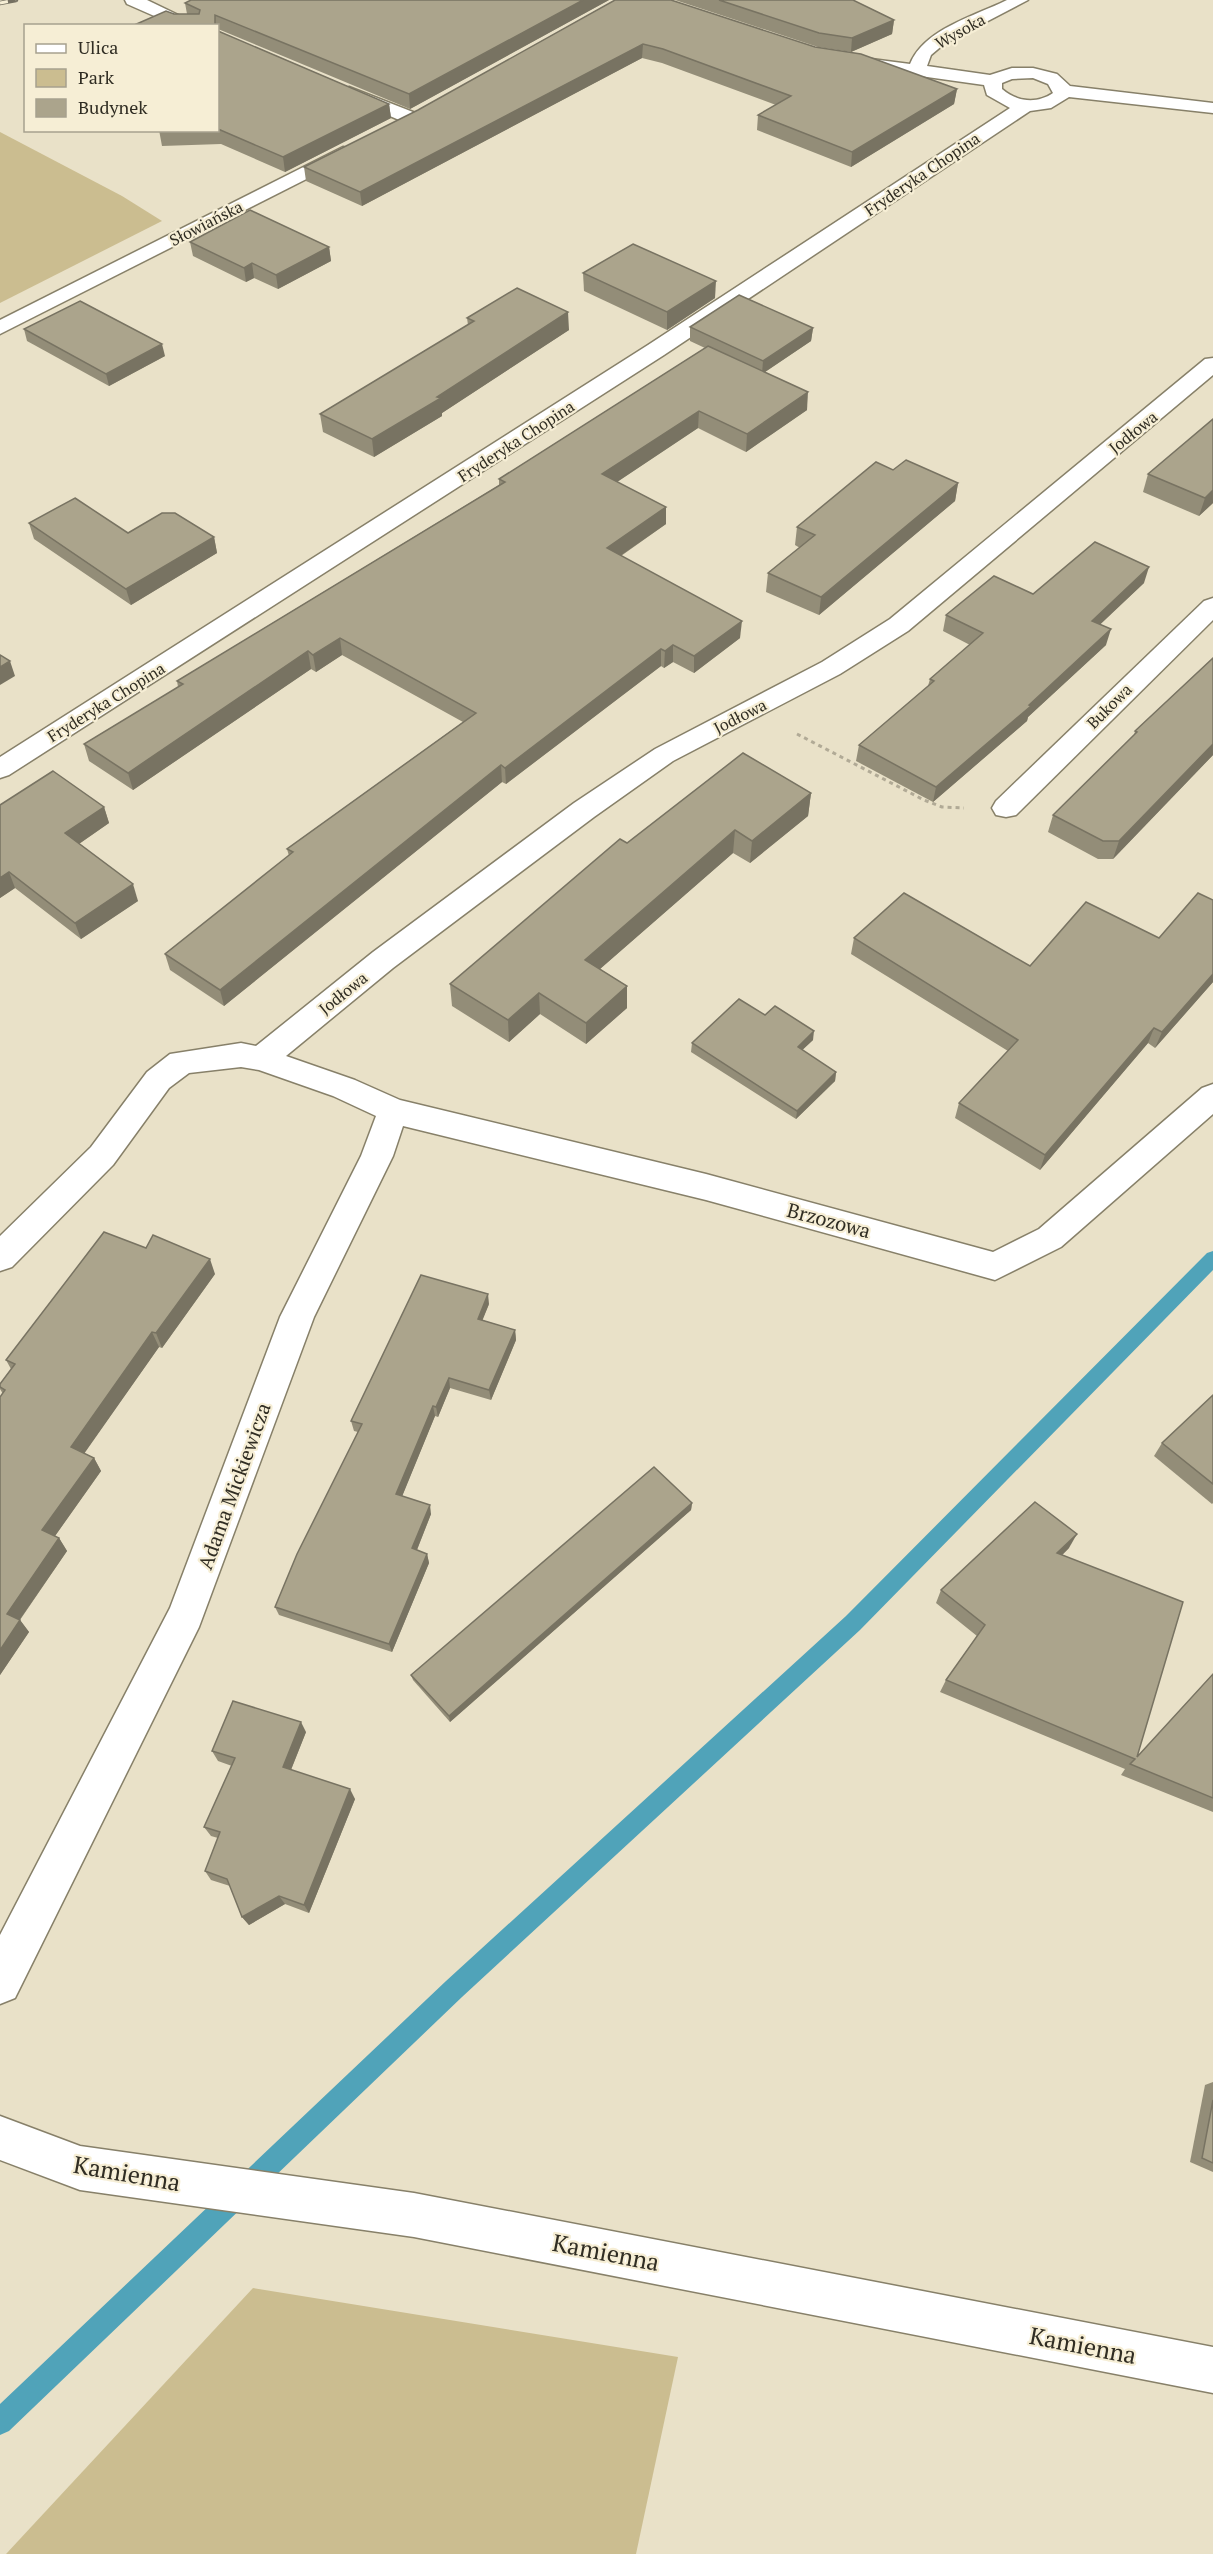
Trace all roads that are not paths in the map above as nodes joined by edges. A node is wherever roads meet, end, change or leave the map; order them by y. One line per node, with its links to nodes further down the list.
1 (133, 0): 3 (street)
2 (1020, 0): 5 (street, Wysoka)
3 (188, 24)
4 (843, 60): 5 (street)
5 (916, 70): 6 (street, Wysoka)
6 (993, 81): 8 (street); 9 (street)
7 (336, 86): 12 (street)
8 (1063, 91): 9 (street); 11 (street)
9 (1027, 105): 18 (street, Fryderyka Chopina)
10 (432, 107): 12 (street)
11 (1213, 108)
12 (411, 118): 13 (street)
13 (390, 129)
14 (359, 145): 15 (street, Słowiańska)
15 (0, 328)
16 (1213, 364): 20 (street, Jodłowa)
17 (1213, 606): 19 (street, Bukowa)
18 (0, 769)
19 (1006, 808)
20 (261, 1059): 22 (street); 23 (street)
21 (1213, 1096): 22 (street, Brzozowa)
22 (393, 1111): 24 (street, Adama Mickiewicza)
23 (0, 1257)
24 (0, 1983)
25 (0, 2138): 26 (street, Kamienna)
26 (1213, 2370)

